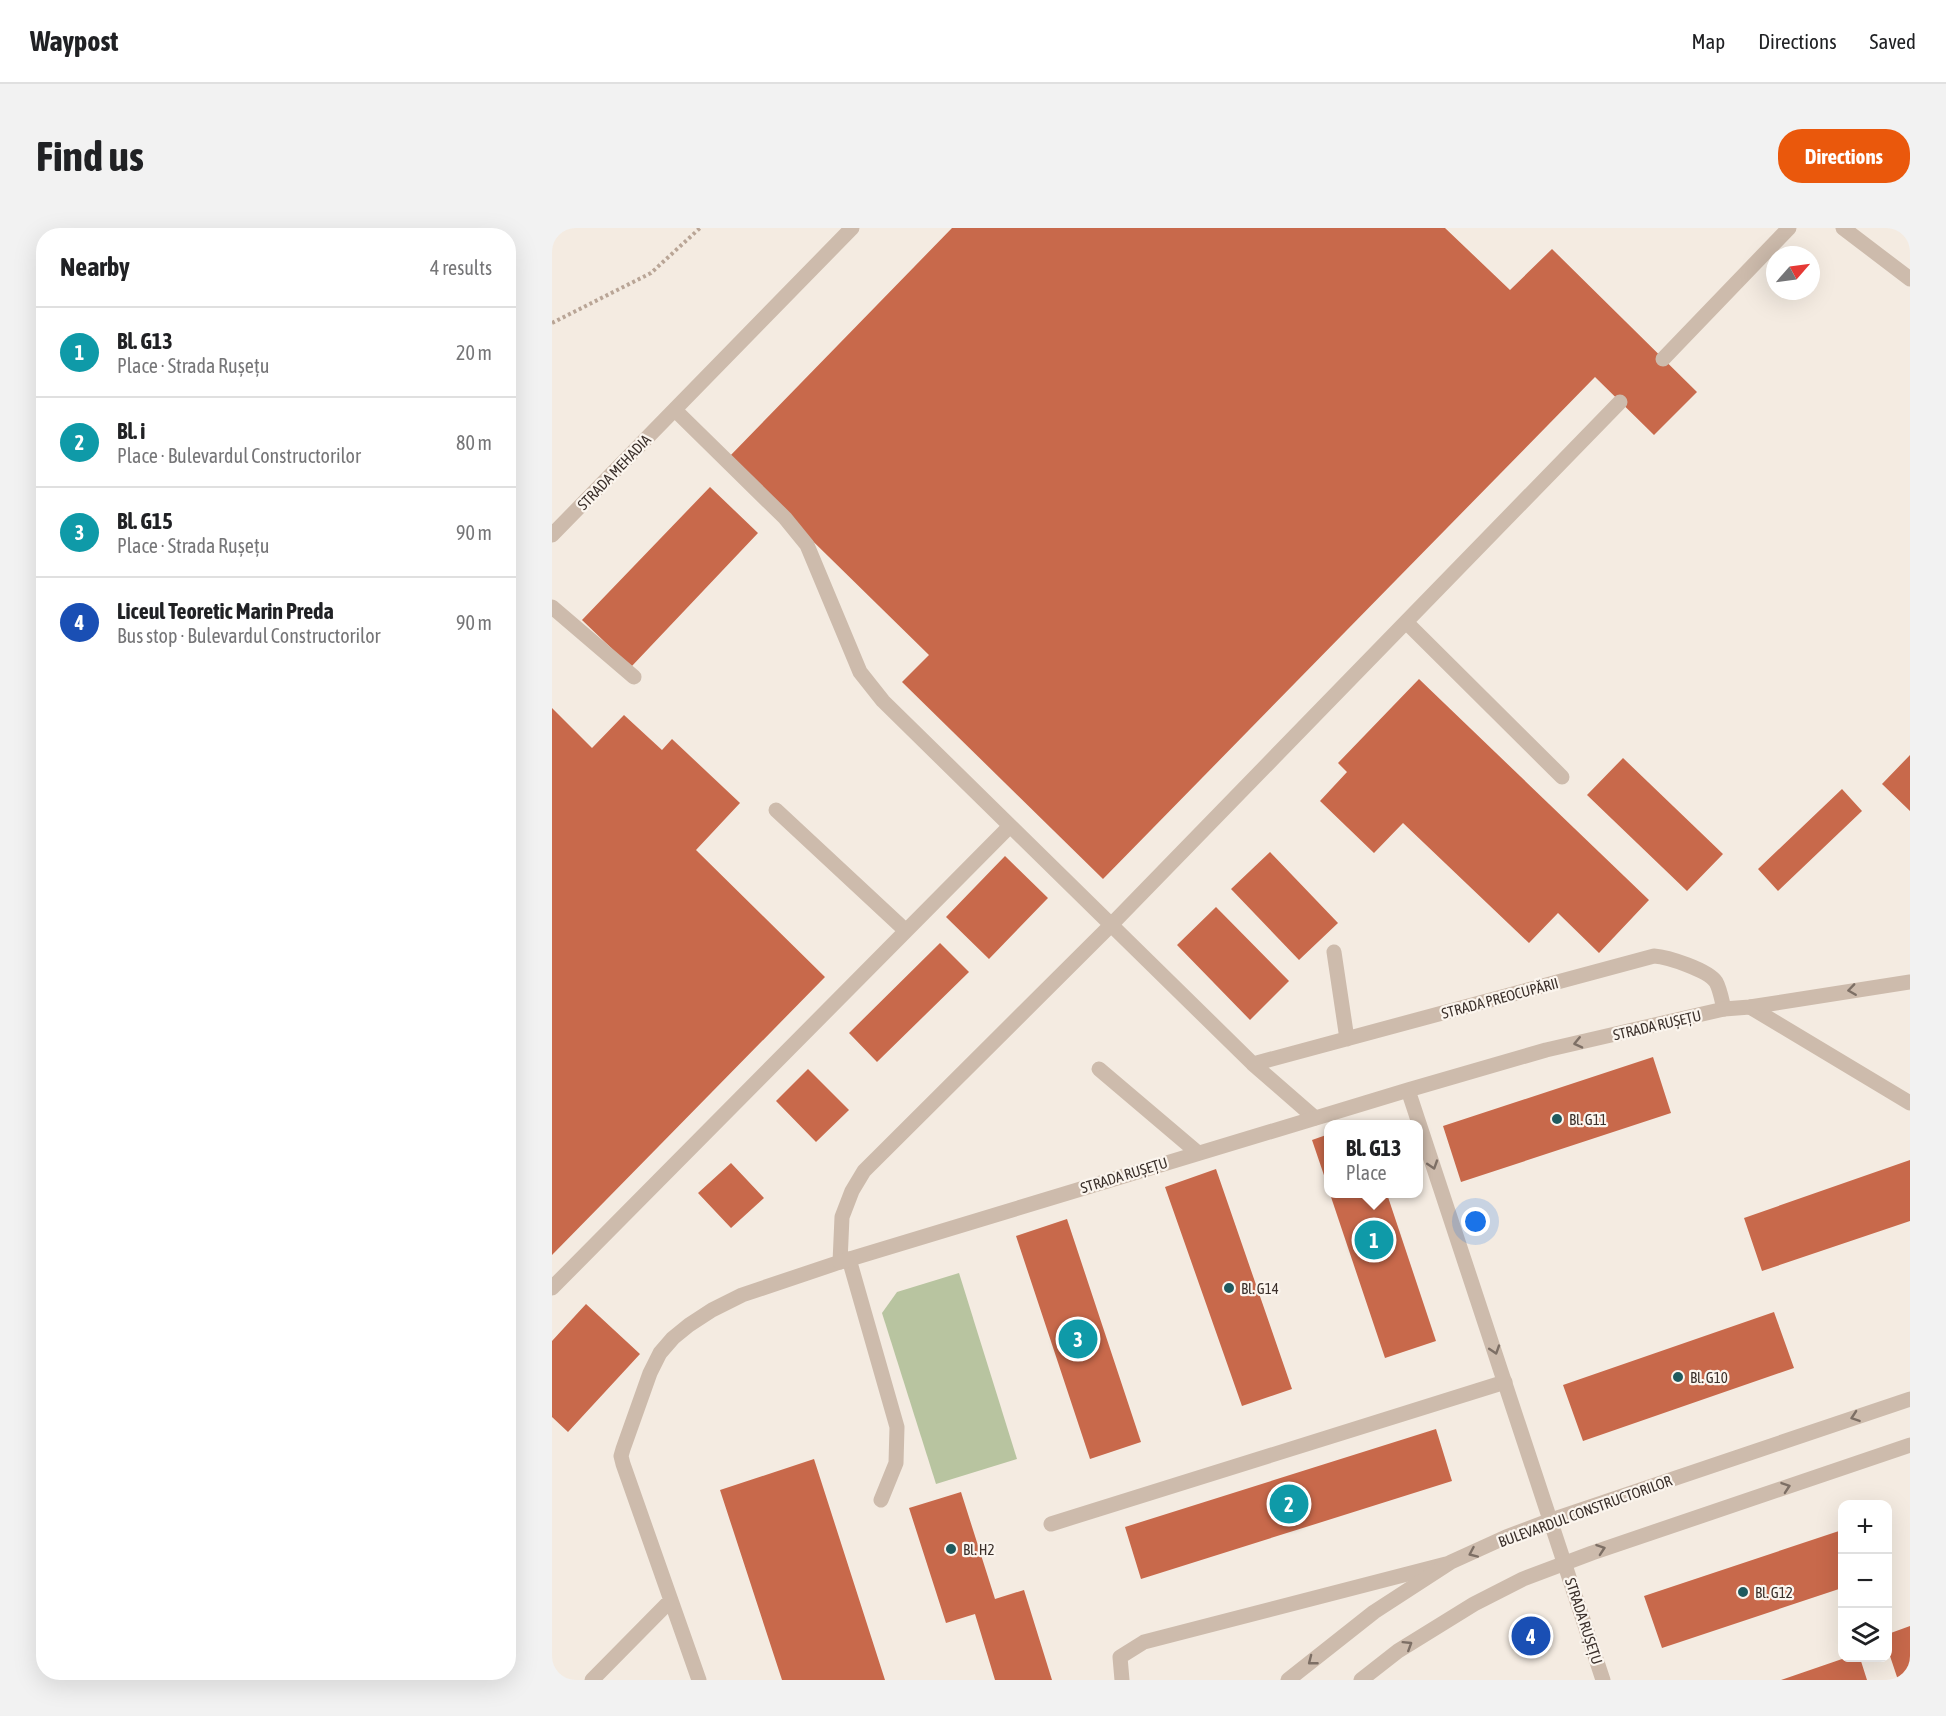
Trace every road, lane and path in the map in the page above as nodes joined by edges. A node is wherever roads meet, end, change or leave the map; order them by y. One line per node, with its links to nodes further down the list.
1 (700, 228): 6 (path)
2 (852, 228): 9 (street, STRADA MEHADIA)
3 (1789, 228): 7 (street)
4 (1843, 228): 5 (street)
5 (1910, 279)
6 (552, 323)
7 (1663, 358)
8 (1620, 402): 12 (street)
9 (675, 410): 10 (street, STRADA MEHADIA); 16 (street)
10 (552, 535)
11 (552, 607): 13 (street)
12 (1406, 622): 14 (street); 17 (street)
13 (634, 677)
14 (1562, 777)
15 (776, 810): 18 (street)
16 (1010, 826): 17 (street); 18 (street)
17 (1111, 925): 24 (street); 32 (street)
18 (905, 930): 33 (street)
19 (1334, 952): 23 (street)
20 (1910, 982): 21 (street, STRADA RUȘEȚU, one-way to 21)
21 (1750, 1007): 22 (street, STRADA RUȘEȚU); 27 (street)
22 (1724, 1009): 23 (street, STRADA PREOCUPĂRII); 26 (street, STRADA RUȘEȚU, one-way to 26)
23 (1347, 1039): 24 (street, STRADA PREOCUPĂRII)
24 (1252, 1064): 28 (street)
25 (1099, 1070): 31 (street)
26 (1408, 1090): 28 (street, STRADA RUȘEȚU); 29 (street, one-way to 29)
27 (1910, 1103)
28 (1315, 1118): 31 (street, STRADA RUȘEȚU)
29 (1418, 1120)
30 (1423, 1135): 34 (street, one-way to 34)
31 (1198, 1153): 32 (street, STRADA RUȘEȚU)
32 (844, 1261): 37 (street); 42 (street, STRADA RUȘEȚU)
33 (552, 1288)
34 (1505, 1382): 38 (street); 39 (street)
35 (1910, 1399): 38 (street, BULEVARDUL CONSTRUCTORILOR, one-way to 38)
36 (1910, 1445): 41 (street, one-way to 36)
37 (881, 1500)
38 (1551, 1520): 40 (street, BULEVARDUL CONSTRUCTORILOR, one-way to 40); 41 (street, STRADA RUȘEȚU)
39 (1051, 1524)
40 (1451, 1562): 45 (street); 46 (street, BULEVARDUL CONSTRUCTORILOR, one-way to 46)
41 (1565, 1562): 47 (street, one-way to 41); 48 (street, STRADA RUȘEȚU)
42 (671, 1600): 43 (street); 44 (street, STRADA RUȘEȚU)
43 (592, 1680)
44 (699, 1680)
45 (1122, 1680)
46 (1288, 1680)
47 (1361, 1680)
48 (1604, 1680)

